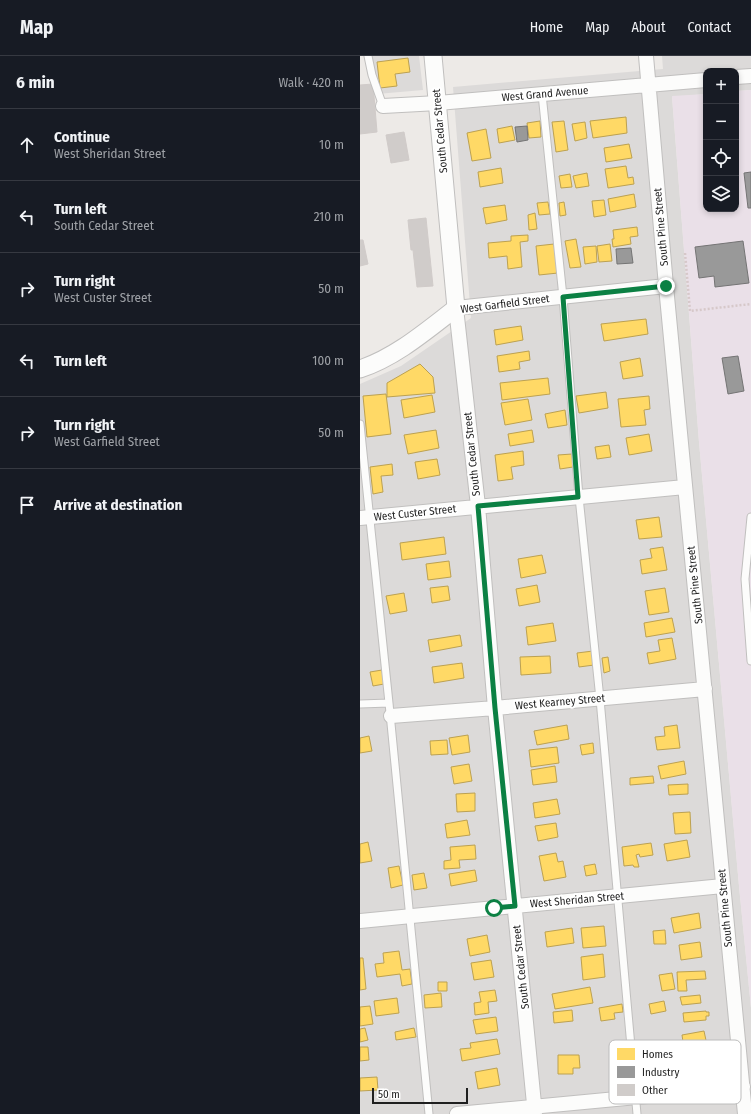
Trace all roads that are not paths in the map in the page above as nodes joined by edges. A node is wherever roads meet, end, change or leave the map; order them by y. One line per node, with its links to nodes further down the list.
1 (368, 56): 10 (lane)
2 (433, 56): 9 (street, South Cedar Street)
3 (646, 56): 7 (street, South Pine Street)
4 (751, 76): 5 (street)
5 (739, 77)
6 (703, 80): 7 (street, West Grand Avenue)
7 (649, 84): 8 (street, West Grand Avenue); 11 (street, South Pine Street)
8 (542, 94): 9 (street, West Grand Avenue); 12 (lane)
9 (438, 104): 10 (street, West Grand Avenue); 13 (street, South Cedar Street)
10 (383, 106)
11 (666, 286): 12 (street, West Garfield Street); 16 (street, South Pine Street)
12 (563, 297): 13 (street, West Garfield Street); 17 (lane)
13 (456, 308): 14 (street, West Garfield Street); 18 (street, South Cedar Street)
14 (360, 369)
15 (360, 424): 20 (lane)
16 (685, 487): 17 (street, West Custer Street); 22 (street, South Pine Street)
17 (578, 497): 18 (street, West Custer Street); 23 (lane)
18 (478, 506): 20 (street, West Custer Street); 25 (street, South Cedar Street)
19 (751, 517): 21 (lane)
20 (365, 518): 26 (lane)
21 (751, 661)
22 (705, 689): 23 (street, West Kearney Street); 27 (street, South Pine Street)
23 (600, 699): 25 (street, West Kearney Street); 28 (lane)
24 (360, 704): 26 (lane)
25 (495, 708): 26 (street, West Kearney Street); 29 (street, South Cedar Street)
26 (390, 710): 30 (lane)
27 (723, 886): 28 (street, West Sheridan Street); 33 (street, South Pine Street)
28 (617, 896): 29 (street, West Sheridan Street); 32 (lane)
29 (515, 906): 30 (street, West Sheridan Street); 38 (street, South Cedar Street)
30 (409, 916): 31 (street, West Sheridan Street); 39 (lane)
31 (360, 921)
32 (630, 1040)
33 (738, 1040)
34 (741, 1067): 35 (street, South Pine Street)
35 (743, 1087): 42 (street, South Pine Street)
36 (609, 1100): 38 (street)
37 (636, 1104): 41 (lane)
38 (535, 1110): 40 (street)
39 (430, 1114)
40 (457, 1114)
41 (637, 1114)
42 (745, 1114)

